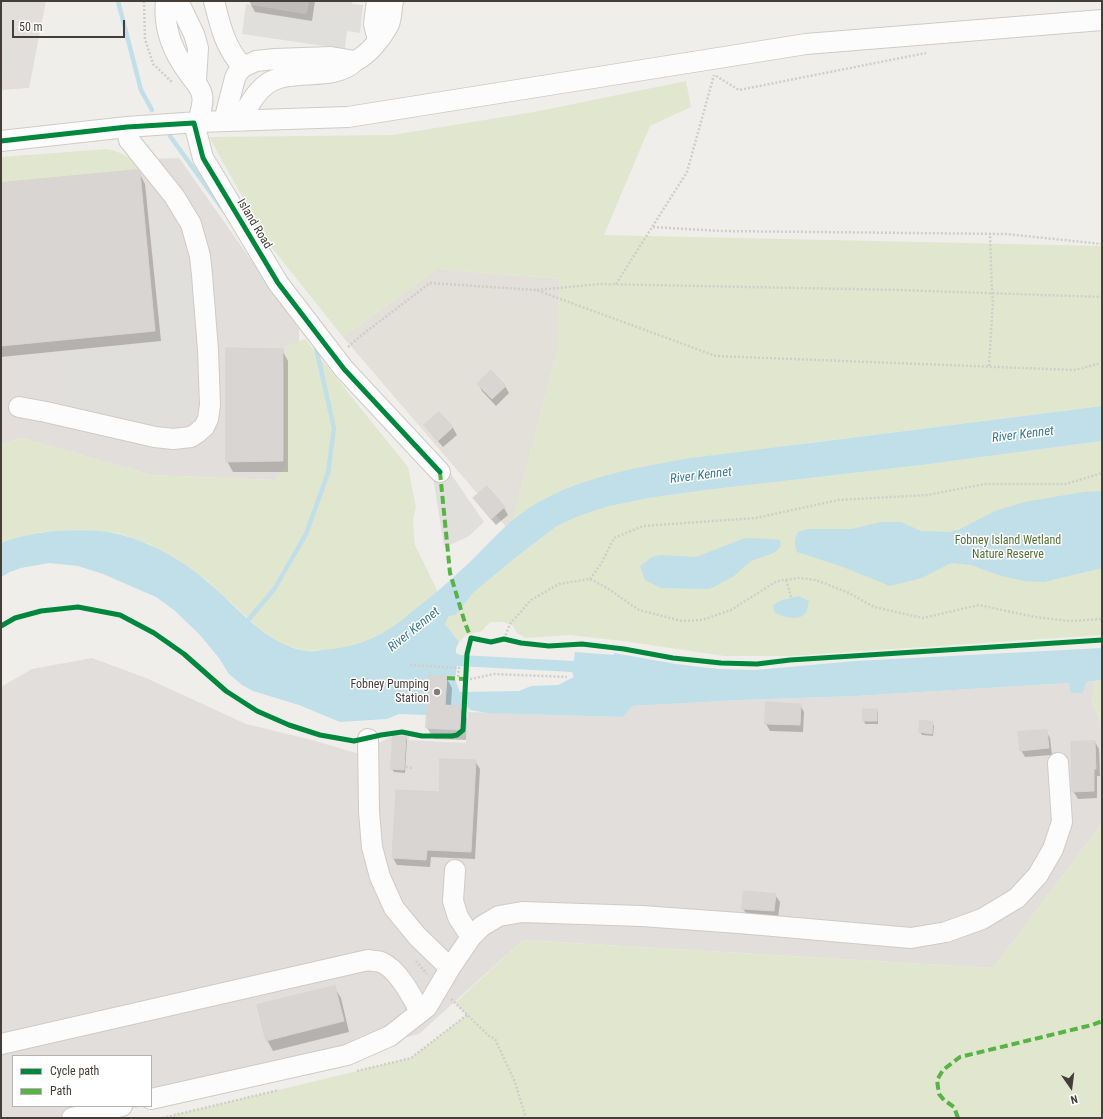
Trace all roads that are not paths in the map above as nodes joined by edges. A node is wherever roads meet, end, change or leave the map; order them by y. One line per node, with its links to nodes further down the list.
1 (166, 1): 10 (street)
2 (178, 1): 10 (street)
3 (214, 1): 9 (street)
4 (376, 1): 7 (street)
5 (393, 1): 7 (street)
6 (1102, 20): 11 (street)
7 (378, 40): 8 (street)
8 (355, 61): 9 (street); 11 (street)
9 (243, 67): 11 (street)
10 (196, 81): 12 (street)
11 (232, 121): 12 (street)
12 (196, 123): 13 (street); 16 (street, Island Road)
13 (127, 128): 14 (street); 15 (street)
14 (1, 141)
15 (19, 407)
16 (440, 472)
17 (368, 739): 21 (street)
18 (1058, 763): 20 (street)
19 (455, 870): 20 (street)
20 (471, 937): 21 (street)
21 (450, 968): 22 (street)
22 (420, 1012): 23 (street); 24 (street)
23 (1, 1044)
24 (152, 1099)
25 (118, 1107): 26 (street)
26 (72, 1118)

